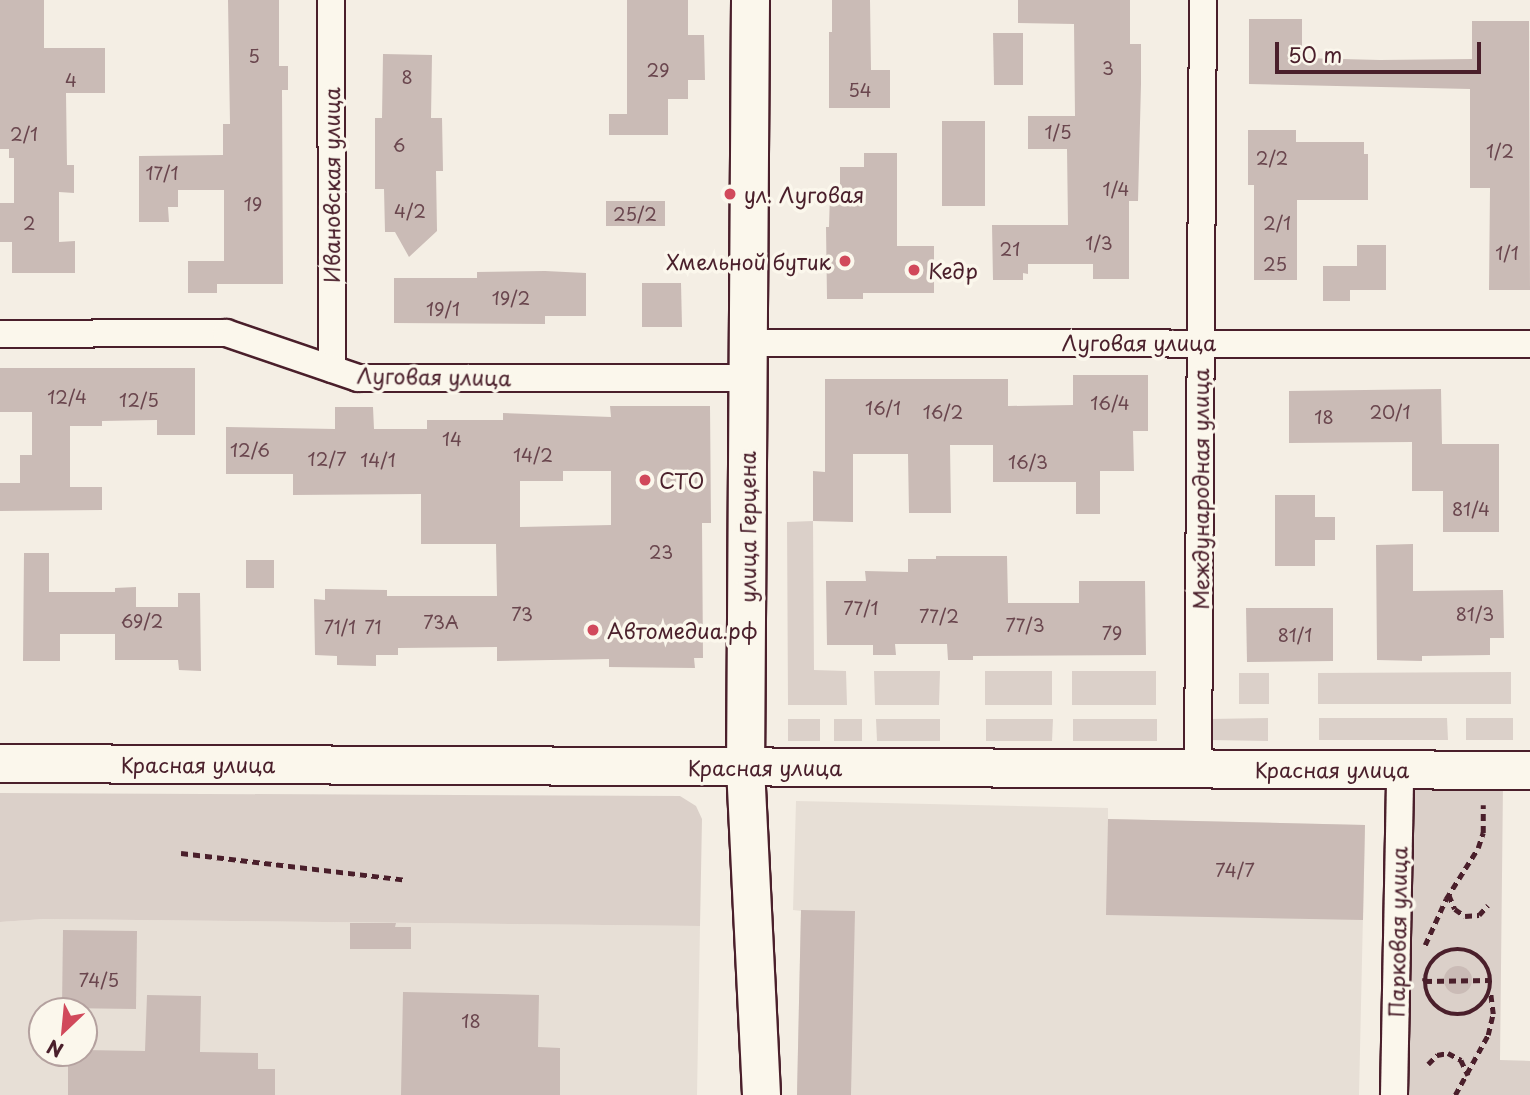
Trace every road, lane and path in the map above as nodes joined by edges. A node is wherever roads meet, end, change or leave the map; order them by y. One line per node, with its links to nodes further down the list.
1 (331, 0): 8 (street, Ивановская улица)
2 (750, 0): 7 (street, улица Герцена)
3 (1203, 0): 5 (street, Международная улица)
4 (0, 334): 8 (street, Луговая улица)
5 (1201, 342): 6 (street, Луговая улица); 7 (street, Луговая улица); 11 (street, Международная улица)
6 (1530, 344)
7 (748, 361): 8 (street, Луговая улица); 10 (street, улица Герцена)
8 (332, 369)
9 (0, 763): 10 (street, Красная улица)
10 (745, 767): 11 (street, Красная улица); 24 (street, улица Герцена)
11 (1198, 769): 12 (street, Красная улица)
12 (1400, 770): 13 (street, Красная улица); 25 (street, Парковая улица)
13 (1530, 770)
14 (1483, 805): 17 (path)
15 (181, 853): 16 (path)
16 (406, 880)
17 (1448, 894): 18 (path); 20 (path)
18 (1488, 905)
19 (1491, 980): 20 (path); 20 (path); 21 (path)
20 (1425, 981): 21 (path)
21 (1490, 991): 23 (path)
22 (1428, 1064): 23 (path)
23 (1468, 1075): 26 (path)
24 (761, 1095)
25 (1394, 1095)
26 (1455, 1095)

